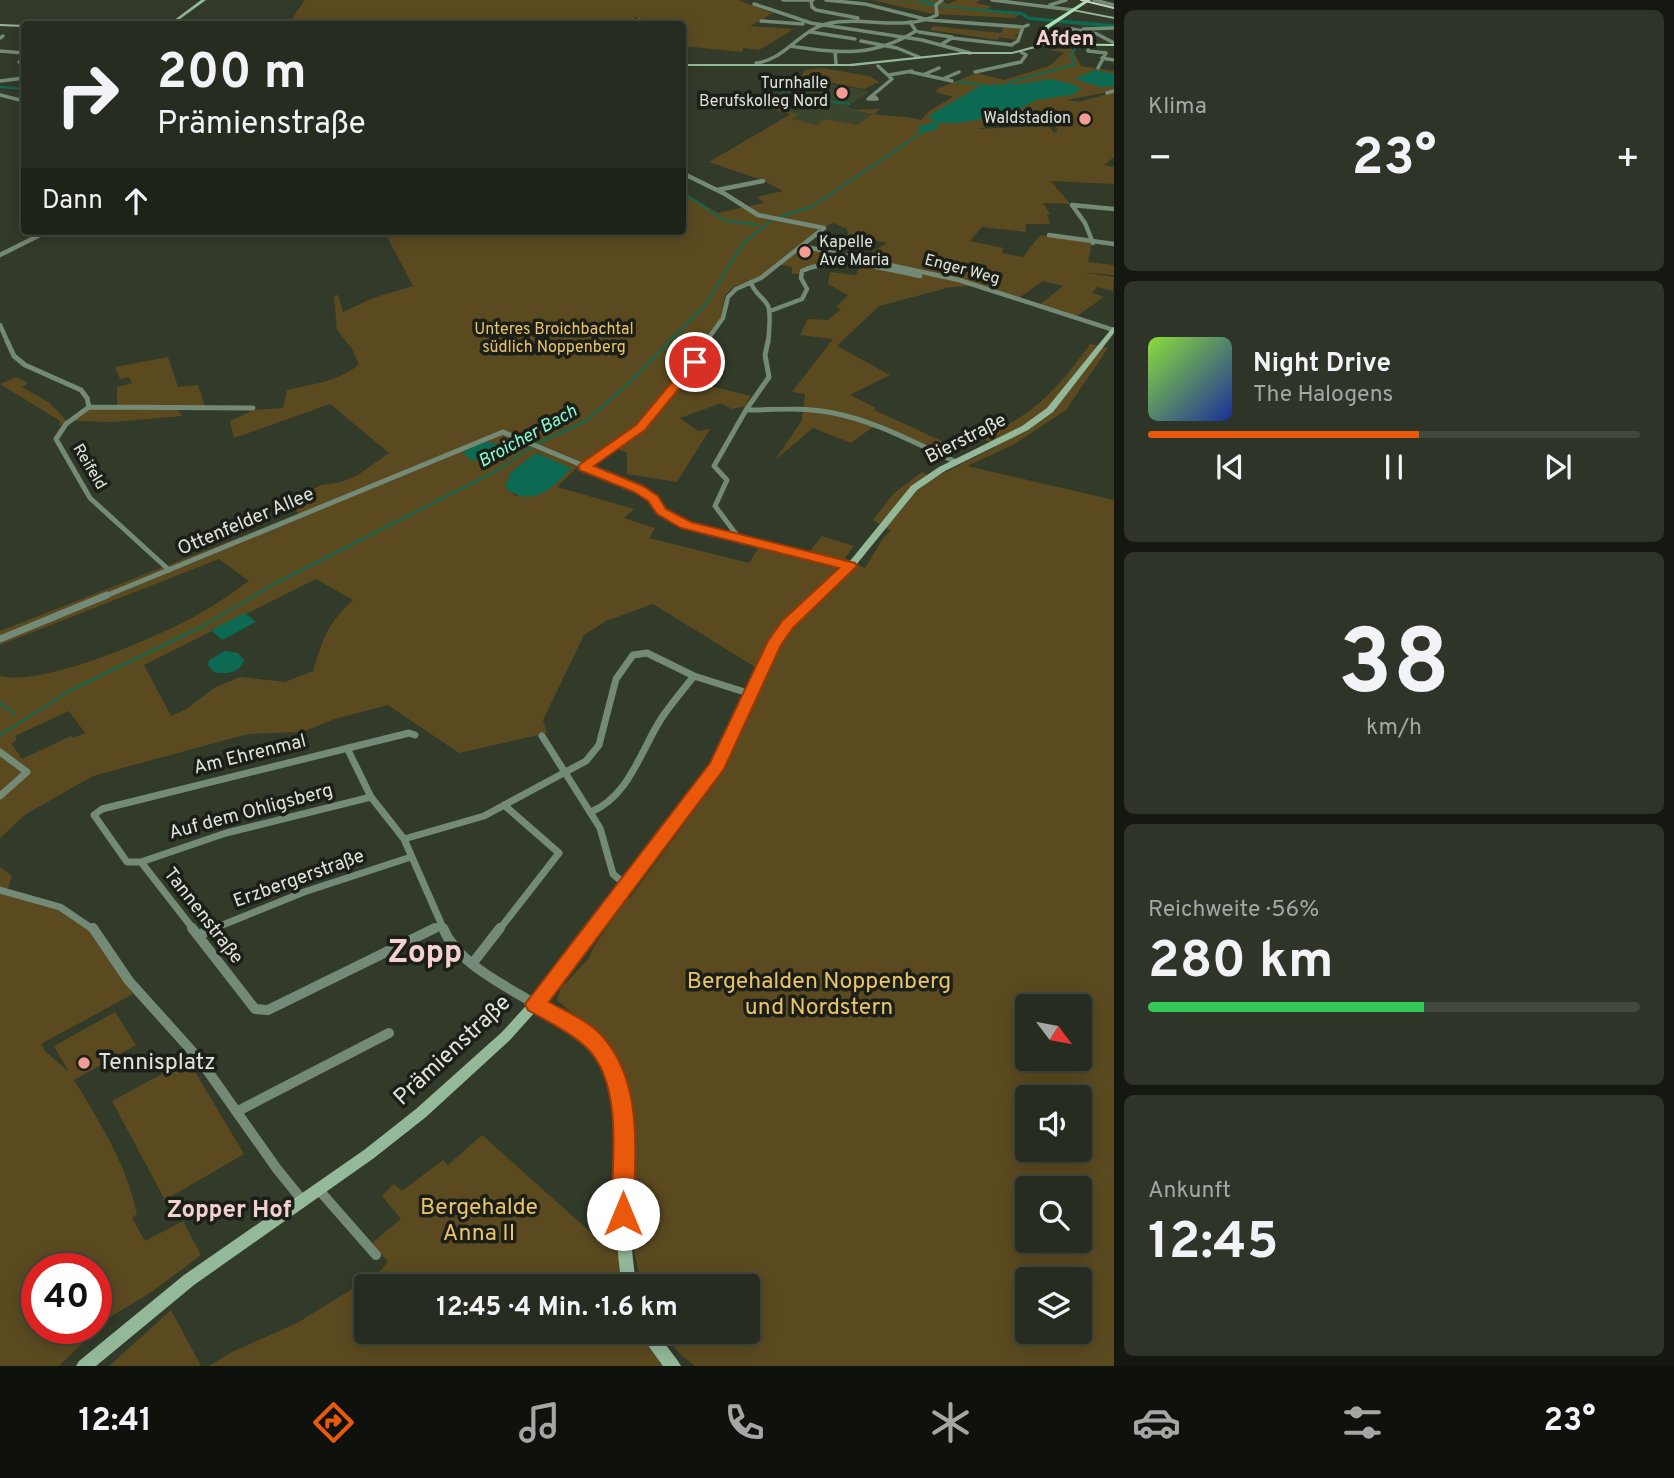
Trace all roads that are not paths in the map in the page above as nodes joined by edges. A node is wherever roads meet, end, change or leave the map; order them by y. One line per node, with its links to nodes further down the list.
1 (204, 0): 17 (main road)
2 (783, 0): 3 (street)
3 (813, 0): 15 (street)
4 (826, 0): 16 (street)
5 (992, 0): 11 (street)
6 (1066, 0): 11 (street)
7 (1092, 0): 10 (street); 12 (main road)
8 (939, 3): 16 (street)
9 (754, 4): 13 (street)
10 (1114, 5)
11 (1049, 7): 12 (street)
12 (1073, 10): 23 (main road); 35 (main road)
13 (778, 13): 14 (street); 20 (street)
14 (772, 15)
15 (862, 20): 19 (street); 22 (street)
16 (929, 20): 19 (street); 37 (street)
17 (175, 21)
18 (761, 21): 20 (street)
19 (911, 22): 31 (street)
20 (811, 23): 22 (street)
21 (0, 25): 24 (main road)
22 (822, 25): 27 (street); 31 (street)
23 (1112, 25): 26 (street); 29 (street)
24 (21, 26)
25 (1067, 28): 26 (street)
26 (1079, 30): 29 (street)
27 (811, 32): 32 (street); 40 (street)
28 (919, 32): 30 (street)
29 (1098, 35): 39 (street)
30 (953, 36): 36 (street); 37 (street)
31 (907, 37): 36 (street); 42 (street)
32 (855, 39)
33 (1009, 39): 37 (street)
34 (861, 41): 42 (street)
35 (1042, 41): 38 (main road); 47 (main road)
36 (942, 44): 49 (street)
37 (1005, 44)
38 (1089, 44): 39 (main road); 51 (street)
39 (1114, 44)
40 (790, 46): 43 (street); 53 (street)
41 (824, 47): 43 (street)
42 (892, 47): 45 (street); 50 (street)
43 (819, 50): 46 (street)
44 (0, 51): 48 (street)
45 (866, 51): 46 (street); 56 (street)
46 (835, 52): 54 (street)
47 (1021, 52): 49 (main road); 62 (street)
48 (21, 53)
49 (970, 53): 56 (main road)
50 (919, 57)
51 (1102, 58): 52 (street); 58 (street)
52 (1114, 60)
53 (756, 63)
54 (836, 63)
55 (686, 65): 56 (main road)
56 (873, 65): 64 (street)
57 (939, 68): 63 (street)
58 (1098, 68)
59 (916, 69): 60 (street)
60 (911, 72): 63 (street); 64 (street)
61 (959, 72): 66 (street)
62 (975, 72)
63 (924, 74): 66 (street)
64 (889, 75): 71 (street)
65 (21, 78): 68 (street)
66 (944, 79): 67 (street)
67 (952, 80)
68 (0, 81)
69 (1114, 91): 70 (street)
70 (1107, 93)
71 (873, 94)
72 (0, 95): 73 (street)
73 (21, 99)
74 (686, 175): 76 (street)
75 (763, 181): 76 (street)
76 (717, 190): 83 (street)
77 (1114, 209): 81 (street)
78 (40, 235): 85 (street)
79 (1049, 235): 81 (street)
80 (840, 243): 84 (street)
81 (1093, 243): 82 (street)
82 (1114, 244)
83 (802, 246): 84 (street, Enger Weg); 87 (street)
84 (829, 253): 86 (street, Enger Weg)
85 (0, 255)
86 (959, 280): 88 (street); 90 (street, Enger Weg)
87 (751, 282): 88 (street); 96 (street)
88 (770, 311): 94 (street)
89 (0, 325): 91 (street)
90 (1114, 329): 95 (main road, Bierstraße)
91 (2, 333): 92 (street)
92 (89, 407): 93 (street); 99 (street, Reifeld)
93 (253, 408)
94 (746, 410): 95 (street); 97 (street)
95 (956, 461): 98 (main road, Bierstraße)
96 (584, 467): 97 (street); 99 (street, Ottenfelder Allee)
97 (739, 538): 98 (street)
98 (850, 566): 102 (main road, Bierstraße)
99 (169, 570): 100 (street, Ottenfelder Allee)
100 (0, 639)
101 (694, 676): 103 (street); 108 (street); 112 (street)
102 (757, 679): 103 (main road, Prämienstraße)
103 (751, 694): 117 (main road, Prämienstraße)
104 (415, 735): 106 (street, Am Ehrenmal)
105 (542, 736): 108 (street)
106 (347, 748): 110 (street); 113 (street, Am Ehrenmal)
107 (0, 752): 109 (street)
108 (564, 774): 111 (street); 112 (street)
109 (0, 796)
110 (371, 797): 114 (street); 116 (street, Auf dem Ohligsberg)
111 (504, 805): 114 (street); 121 (street)
112 (591, 812): 117 (street)
113 (94, 815): 116 (street, Tannenstraße)
114 (404, 839): 115 (street)
115 (411, 857): 119 (street); 120 (street, Erzbergerstraße)
116 (141, 862): 120 (street, Tannenstraße)
117 (627, 886): 122 (main road, Prämienstraße)
118 (0, 890): 124 (street)
119 (440, 926): 120 (street, Tannenstraße); 121 (street)
120 (199, 935)
121 (472, 964): 122 (street)
122 (535, 1004): 125 (main road, Prämienstraße); 128 (main road)
123 (389, 1033): 124 (street)
124 (238, 1111): 126 (street)
125 (318, 1190): 126 (main road, Prämienstraße); 127 (street)
126 (303, 1201): 130 (main road, Prämienstraße)
127 (376, 1255)
128 (627, 1274)
129 (656, 1344): 131 (main road)
130 (84, 1366)
131 (673, 1366)

